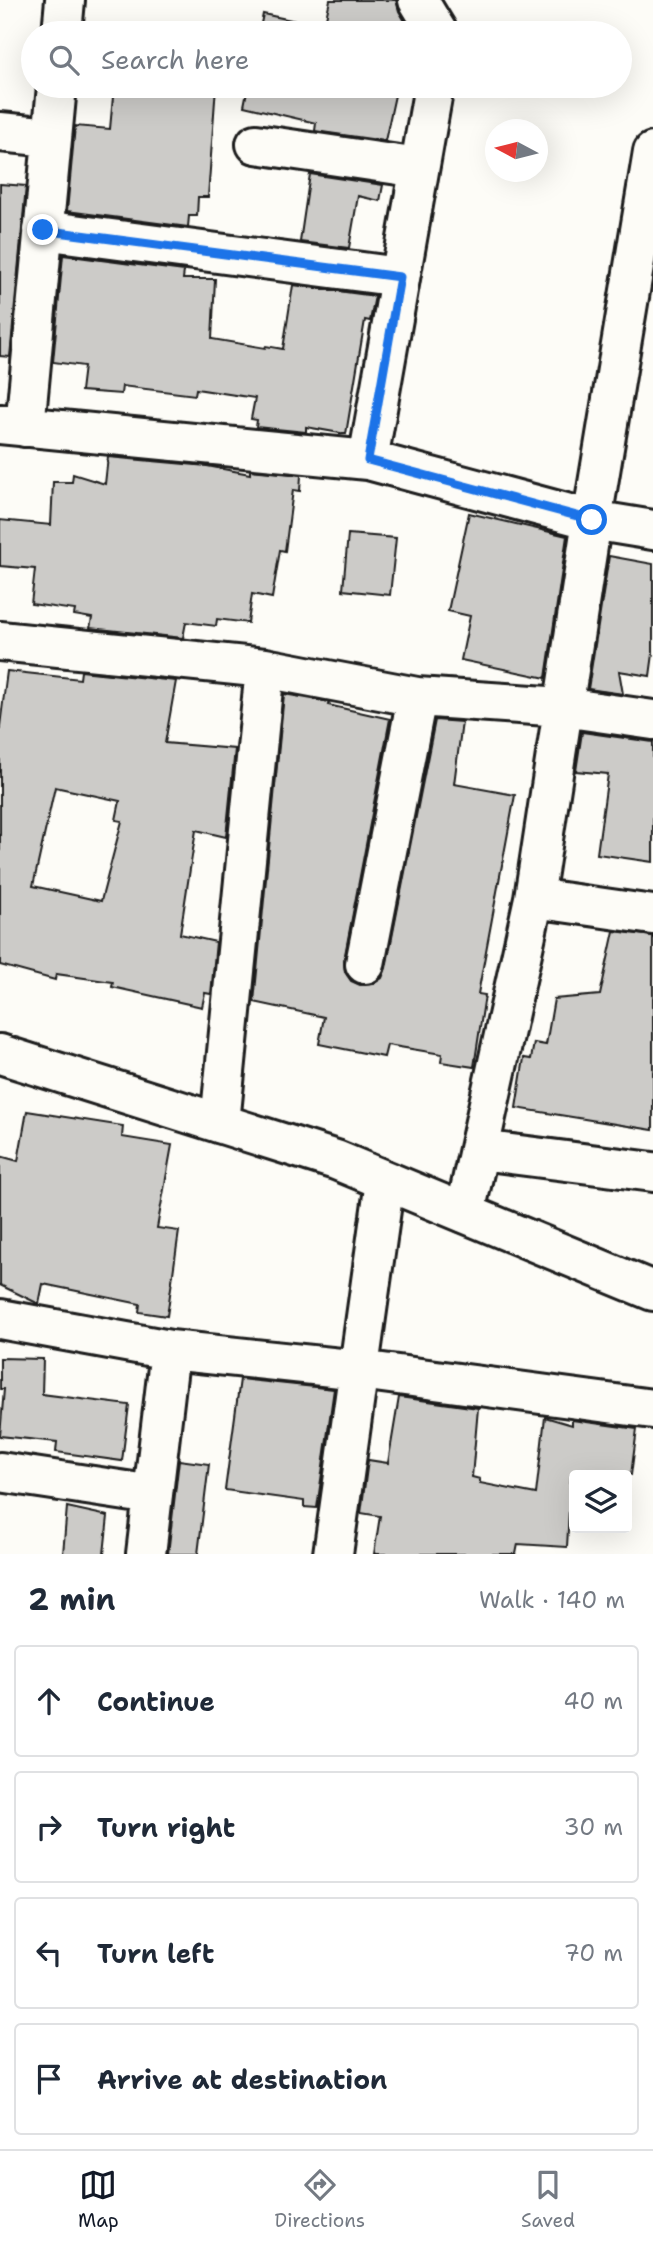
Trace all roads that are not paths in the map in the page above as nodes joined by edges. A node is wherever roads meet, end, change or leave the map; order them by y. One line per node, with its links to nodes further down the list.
1 (65, 0): 4 (street)
2 (418, 0): 5 (street)
3 (450, 0): 6 (street)
4 (63, 21)
5 (431, 21)
6 (446, 21)
7 (56, 98): 10 (street)
8 (432, 98): 13 (street)
9 (0, 132): 10 (street)
10 (51, 137): 14 (street)
11 (256, 144): 13 (street)
12 (653, 152): 18 (street)
13 (419, 168): 15 (street)
14 (43, 230): 15 (street); 16 (street)
15 (400, 277): 17 (street)
16 (12, 426): 17 (street)
17 (368, 460): 18 (street)
18 (592, 520): 19 (street); 23 (street)
19 (653, 530)
20 (0, 641): 21 (street)
21 (265, 668): 22 (street); 29 (street)
22 (417, 697): 23 (street); 27 (street)
23 (563, 707): 24 (street); 25 (street)
24 (653, 720)
25 (534, 898): 26 (street); 30 (street)
26 (653, 915)
27 (366, 964)
28 (0, 1054): 29 (street)
29 (220, 1123): 32 (street)
30 (480, 1150): 31 (street); 33 (street)
31 (653, 1172)
32 (385, 1181): 33 (street); 37 (street)
33 (465, 1213): 34 (street)
34 (653, 1291)
35 (0, 1319): 36 (street)
36 (170, 1350): 37 (street); 40 (street)
37 (360, 1370): 38 (street); 42 (street)
38 (653, 1409)
39 (0, 1472): 40 (street)
40 (153, 1495): 41 (street)
41 (146, 1554)
42 (333, 1554)

